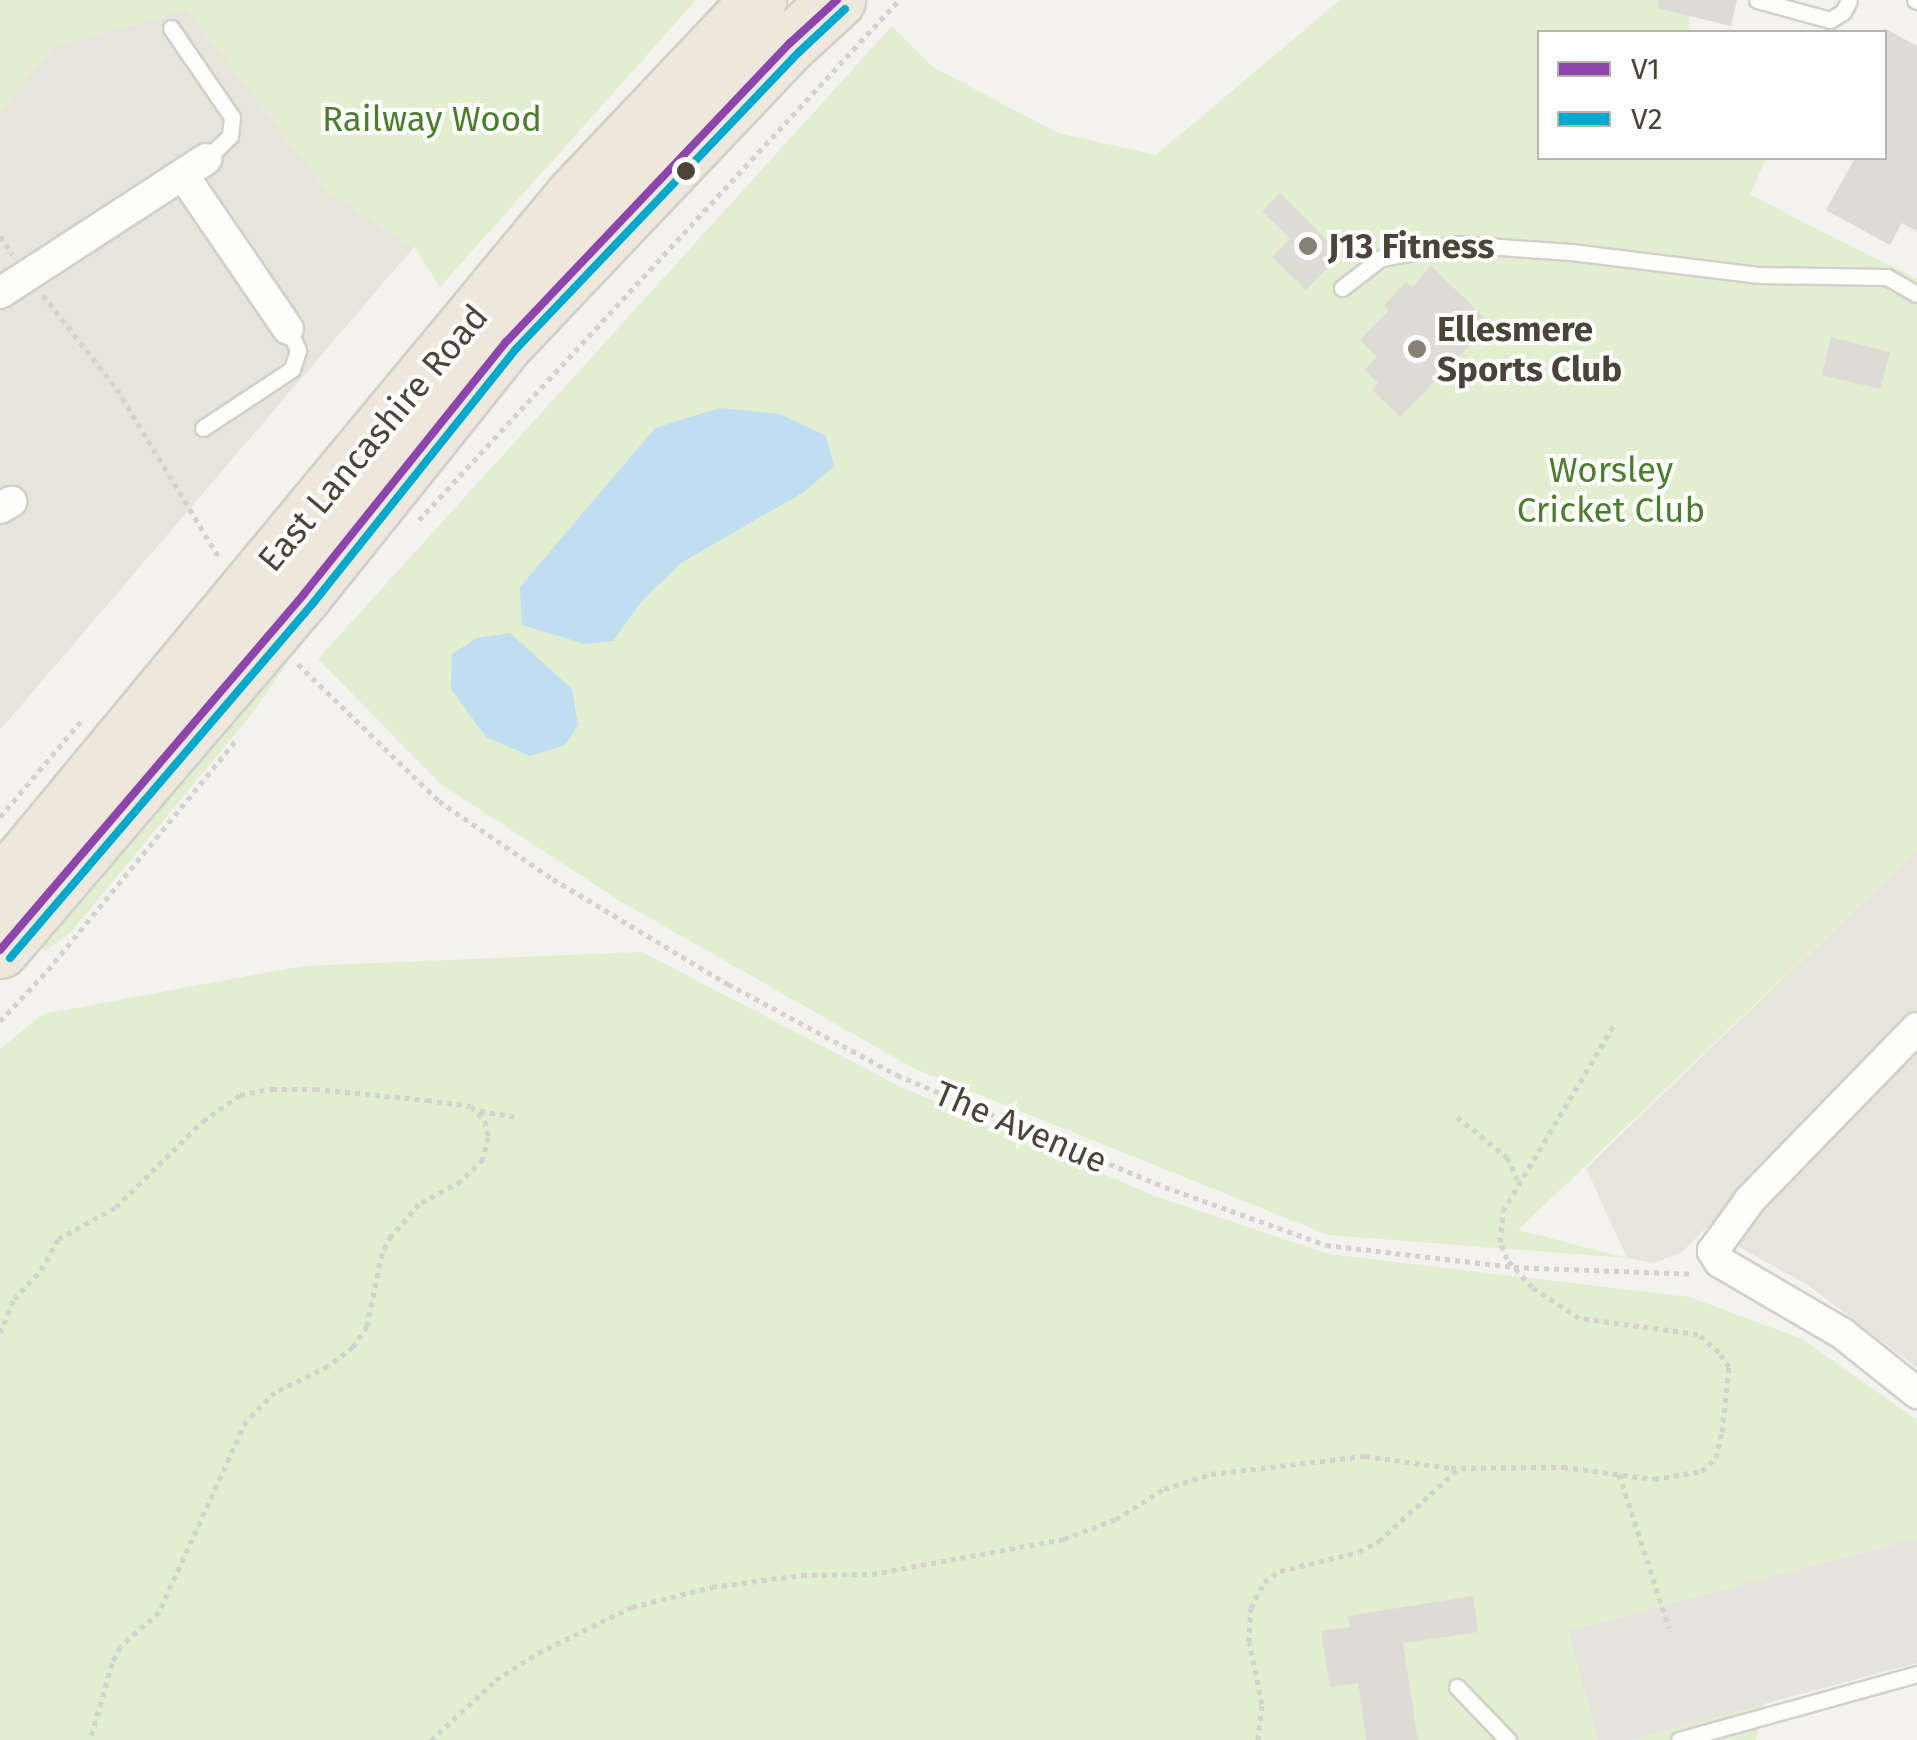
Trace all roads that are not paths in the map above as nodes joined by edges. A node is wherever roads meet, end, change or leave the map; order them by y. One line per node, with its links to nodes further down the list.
1 (758, 0): 7 (highway, East Lancashire Road)
2 (793, 0): 7 (highway)
3 (837, 0): 15 (highway, East Lancashire Road)
4 (1757, 0): 5 (lane)
5 (1849, 0)
6 (171, 28): 8 (lane)
7 (633, 133): 14 (highway, East Lancashire Road)
8 (194, 167): 10 (street); 12 (street)
9 (1342, 288): 11 (lane)
10 (0, 293)
11 (1917, 294)
12 (288, 329): 13 (lane)
13 (203, 428)
14 (0, 887)
15 (0, 950)
16 (1917, 1028): 17 (street)
17 (1917, 1393)
18 (1917, 1674): 21 (lane)
19 (1456, 1687): 20 (lane)
20 (1508, 1740)
21 (1679, 1740)

